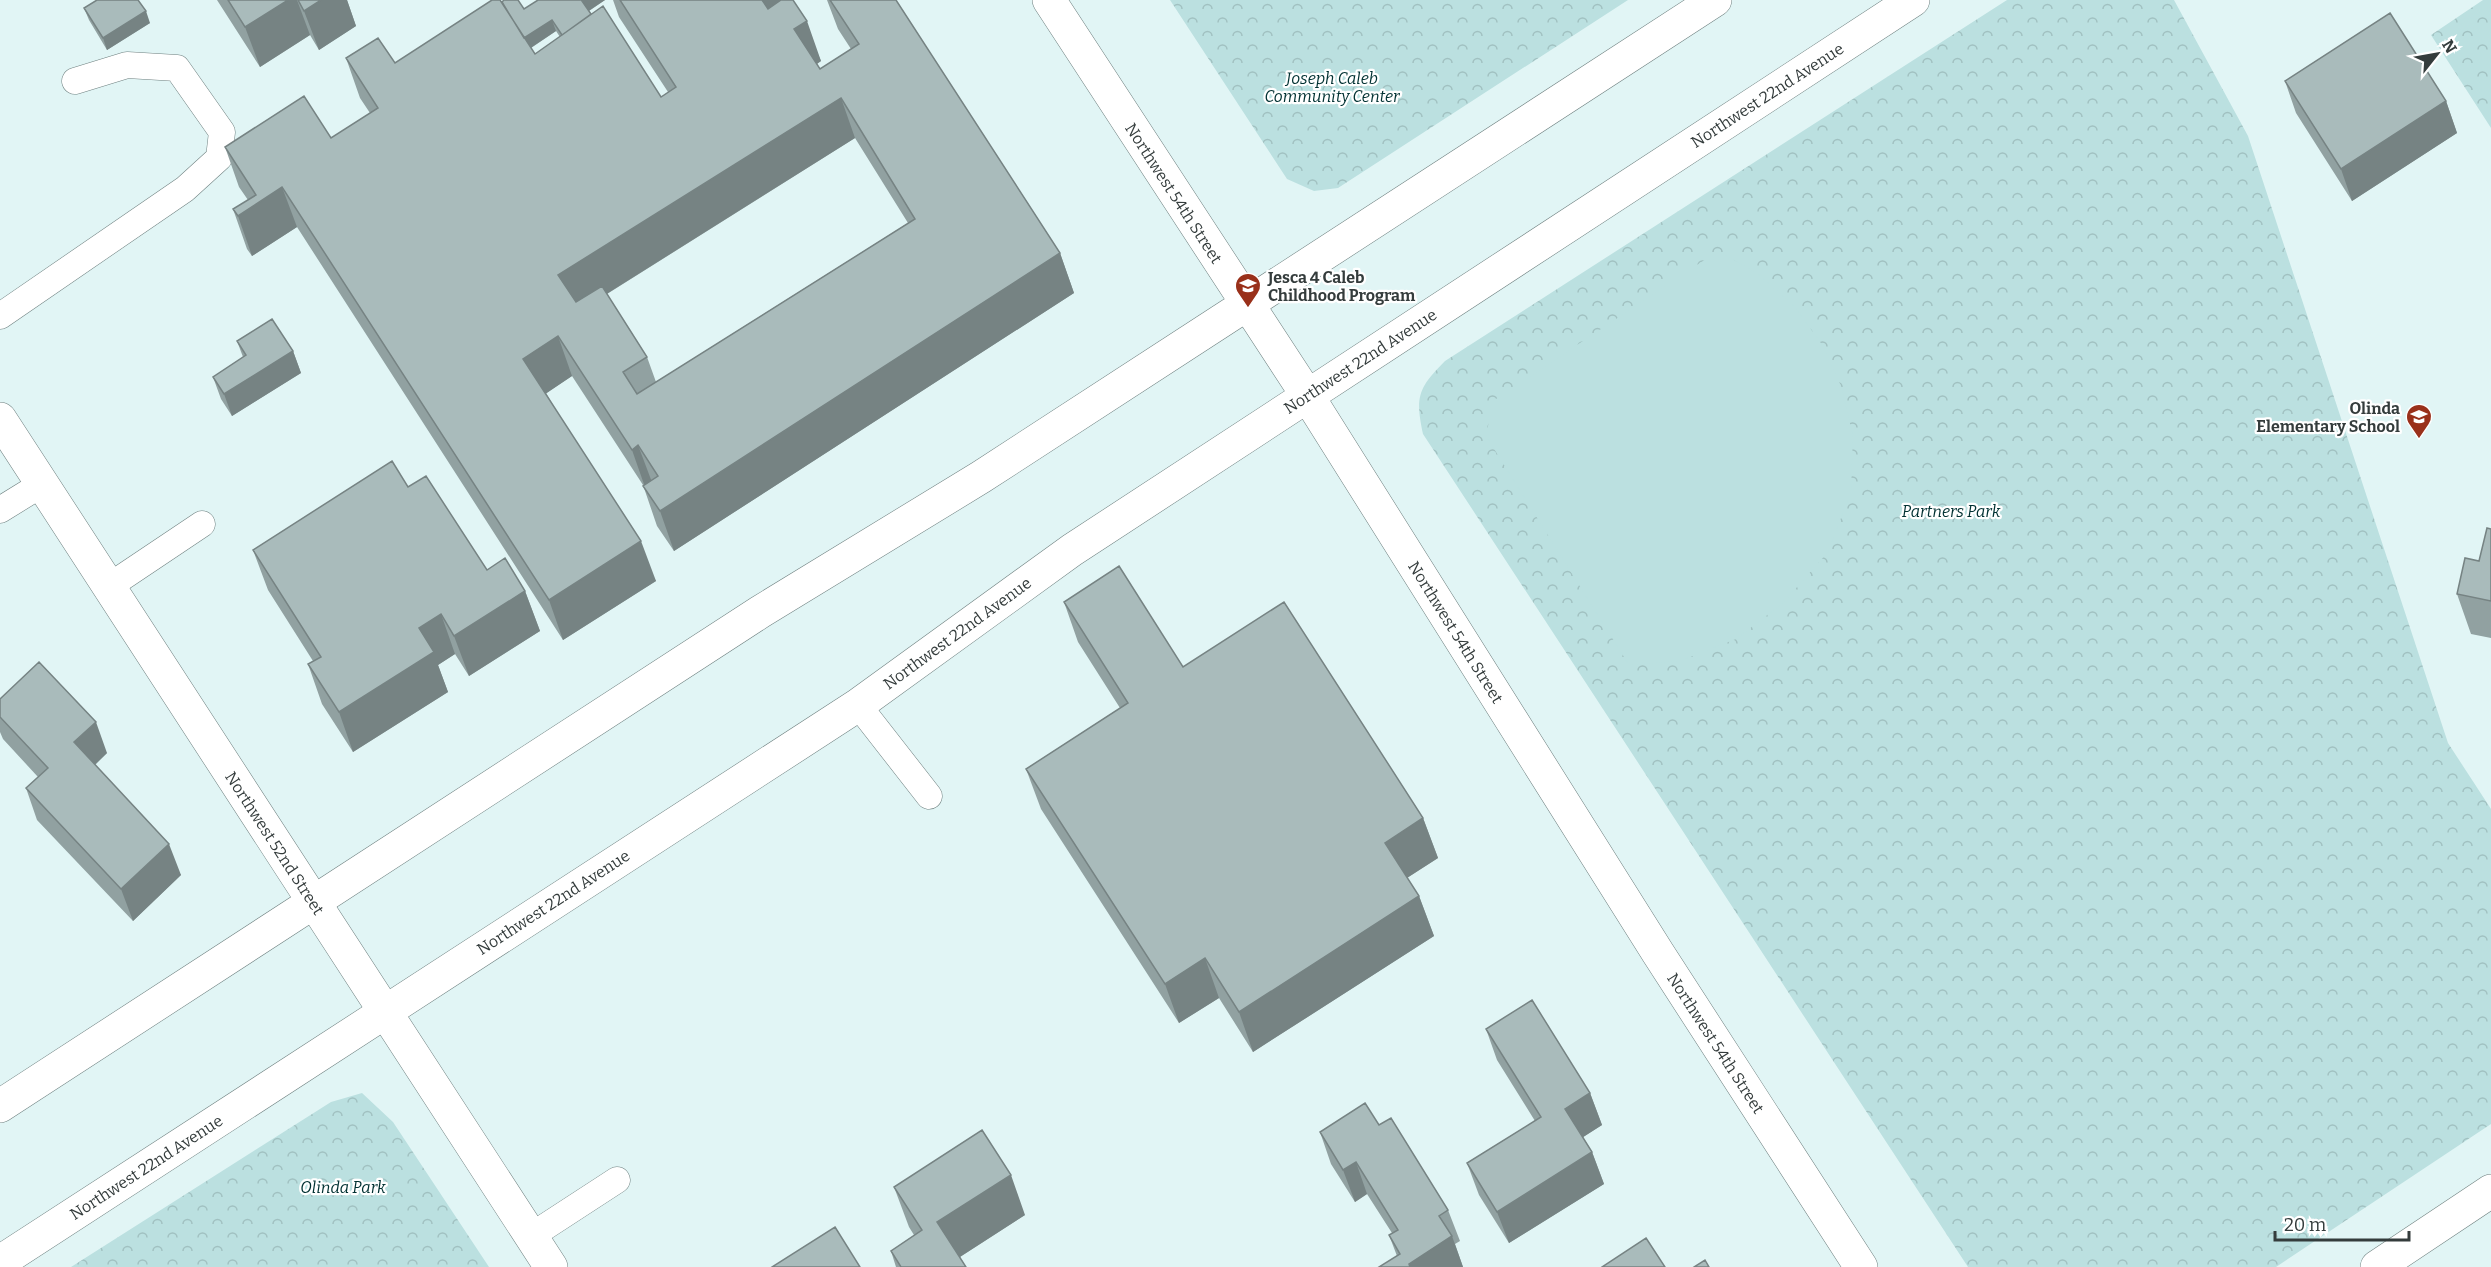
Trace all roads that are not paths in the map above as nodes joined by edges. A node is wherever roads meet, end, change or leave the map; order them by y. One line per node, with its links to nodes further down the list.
1 (1049, 0): 5 (main road, Northwest 54th Street)
2 (1715, 0): 5 (main road)
3 (1913, 0): 7 (main road, Northwest 22nd Avenue)
4 (75, 81): 6 (lane)
5 (1246, 304): 7 (main road, Northwest 54th Street); 15 (main road)
6 (0, 316)
7 (1307, 395): 13 (main road, Northwest 22nd Avenue); 23 (main road, Northwest 54th Street)
8 (0, 419): 9 (main road, Northwest 52nd Street)
9 (42, 483): 10 (lane); 12 (main road, Northwest 52nd Street)
10 (0, 510)
11 (202, 524): 12 (lane)
12 (108, 587): 15 (main road, Northwest 52nd Street)
13 (858, 705): 14 (lane); 16 (main road, Northwest 22nd Avenue)
14 (929, 796)
15 (314, 903): 16 (main road, Northwest 52nd Street); 17 (main road)
16 (385, 1012): 20 (main road, Northwest 52nd Street); 21 (main road, Northwest 22nd Avenue)
17 (0, 1106)
18 (617, 1180): 20 (lane)
19 (2491, 1191): 24 (main road)
20 (531, 1236): 22 (main road, Northwest 52nd Street)
21 (0, 1262)
22 (551, 1267)
23 (1861, 1267)
24 (2377, 1267)

